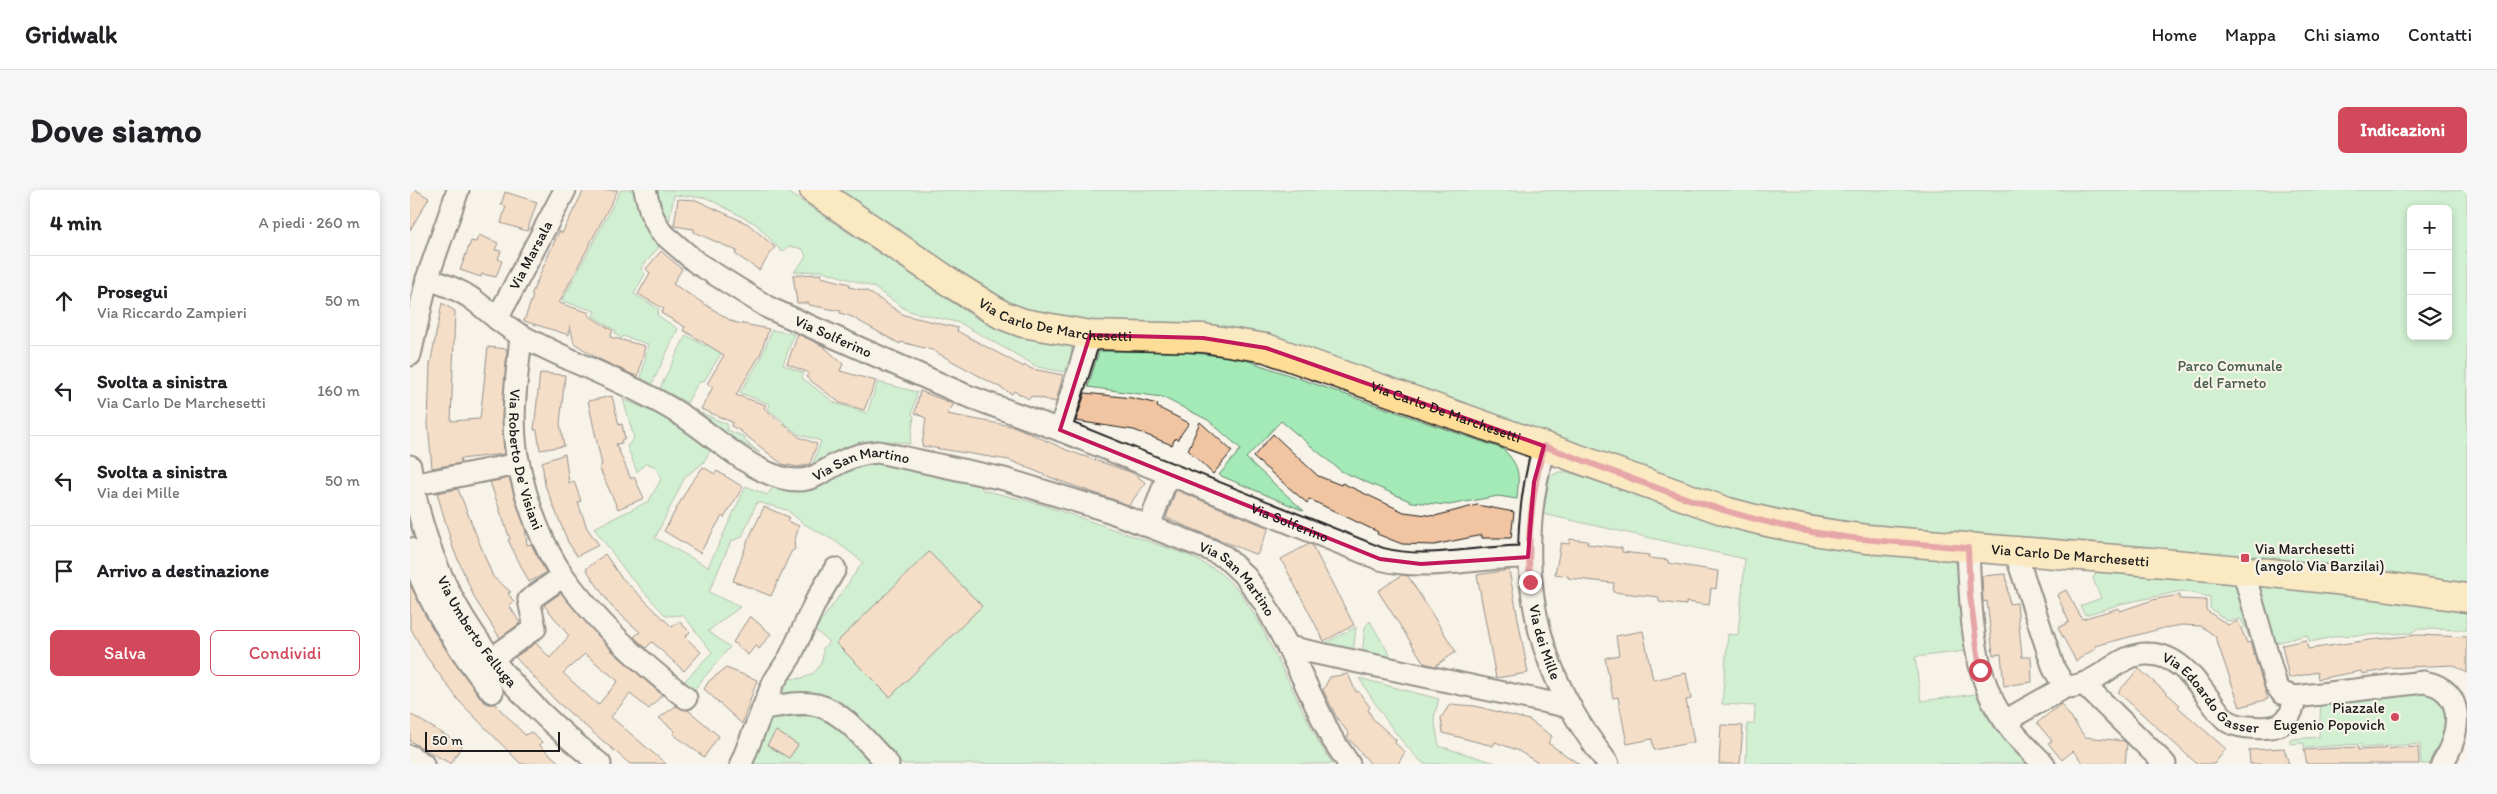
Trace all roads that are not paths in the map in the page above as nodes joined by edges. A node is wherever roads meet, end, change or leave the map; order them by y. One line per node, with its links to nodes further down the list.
1 (458, 190): 5 (street)
2 (565, 190): 6 (street, Via Marsala)
3 (645, 190): 10 (street, Via Solferino)
4 (814, 190): 7 (main road, Via Carlo De Marchesetti)
5 (427, 279): 6 (street, Via San Martino); 9 (street)
6 (497, 319): 8 (street, Via San Martino)
7 (1090, 334): 10 (street); 11 (main road, Via Carlo De Marchesetti)
8 (521, 336): 12 (street, Via Roberto De' Visiani); 15 (street, Via San Martino)
9 (410, 355)
10 (1060, 430): 13 (street, Via Solferino)
11 (1544, 446): 16 (main road, Via Carlo De Marchesetti); 19 (street, Via dei Mille)
12 (518, 464): 14 (street); 22 (street, Via Roberto De' Visiani)
13 (1168, 475): 15 (street); 19 (street, Via Solferino)
14 (411, 476): 25 (street, Via Umberto Felluga)
15 (1149, 526): 24 (street, Via San Martino)
16 (1968, 548): 18 (main road, Via Carlo De Marchesetti); 32 (street)
17 (410, 549): 27 (street)
18 (2015, 551): 21 (main road, Via Carlo De Marchesetti); 26 (street)
19 (1528, 556): 30 (street, Via dei Mille)
20 (835, 569): 31 (street)
21 (2243, 570): 23 (main road, Via Carlo De Marchesetti); 29 (street)
22 (564, 576): 25 (street); 28 (street, Via Roberto De' Visiani)
23 (2467, 598)
24 (1288, 647): 30 (street); 38 (street, Via San Martino)
25 (491, 659): 35 (street, Via Umberto Felluga)
26 (2075, 686): 29 (street, Via Edoardo Gasser); 32 (street, Via Edoardo Gasser); 41 (street)
27 (492, 692)
28 (686, 698)
29 (2295, 698): 42 (street)
30 (1570, 707): 39 (street, Via dei Mille)
31 (763, 708): 36 (street); 37 (street)
32 (2005, 721): 40 (street)
33 (410, 756): 34 (street)
34 (423, 764)
35 (600, 764)
36 (740, 764)
37 (888, 764)
38 (1349, 764)
39 (1608, 764)
40 (2044, 764)
41 (2163, 764)
42 (2442, 764)

